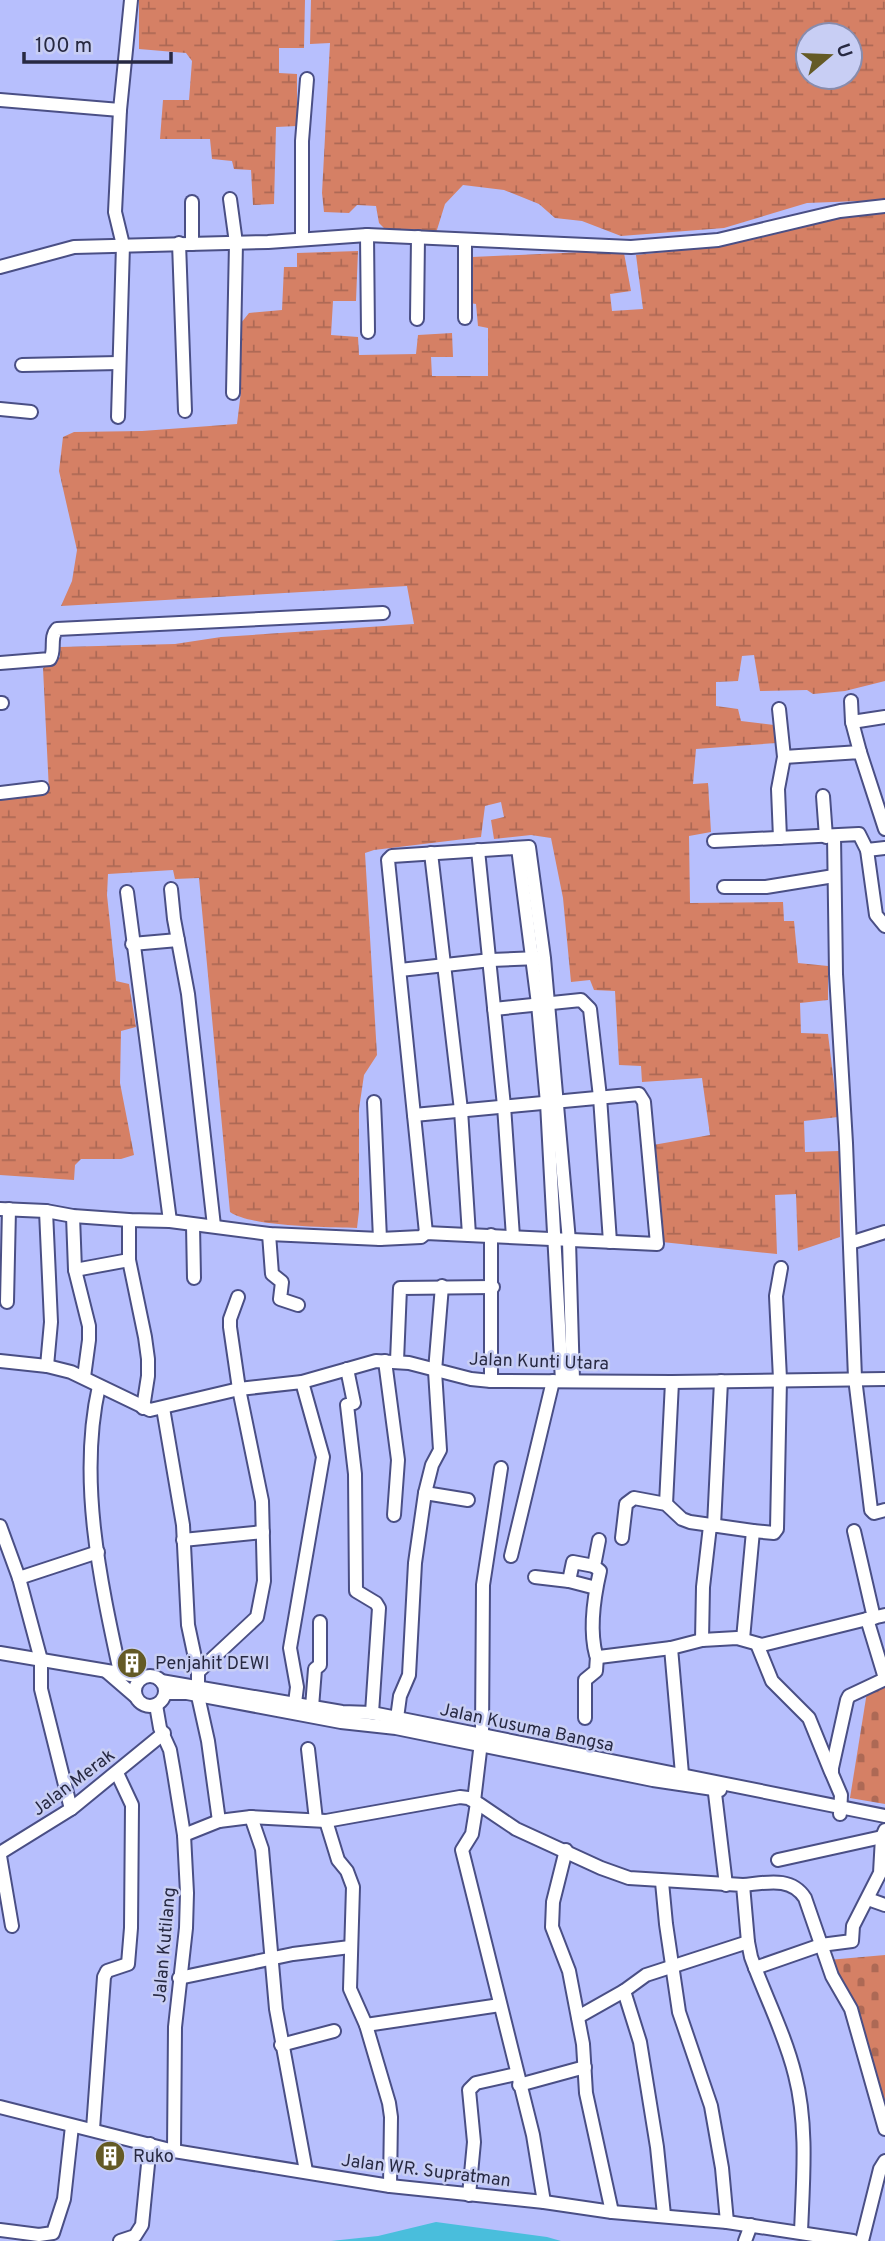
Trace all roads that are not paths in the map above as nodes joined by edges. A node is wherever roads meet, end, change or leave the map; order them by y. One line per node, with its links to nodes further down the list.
1 (131, 0): 4 (street)
2 (307, 79): 10 (street)
3 (0, 100): 4 (street)
4 (120, 110): 14 (street)
5 (230, 199): 13 (street)
6 (192, 202): 12 (street)
7 (885, 206): 11 (street)
8 (368, 235): 9 (street); 10 (street); 18 (street)
9 (418, 237): 11 (street); 17 (street)
10 (302, 238): 13 (street)
11 (465, 240): 16 (street)
12 (186, 243): 13 (street); 14 (street); 23 (street)
13 (236, 243): 21 (street)
14 (123, 245): 15 (street); 19 (street)
15 (0, 267)
16 (466, 318)
17 (417, 319)
18 (368, 332)
19 (119, 363): 20 (street); 25 (street)
20 (22, 365)
21 (233, 393)
22 (0, 409): 24 (street)
23 (185, 411)
24 (31, 412)
25 (118, 417)
26 (383, 613): 27 (street)
27 (0, 663)
28 (851, 701): 31 (street)
29 (779, 709): 33 (street)
30 (885, 717): 31 (street)
31 (852, 722): 32 (street)
32 (860, 752): 33 (street); 37 (street)
33 (784, 757): 39 (street)
34 (42, 789): 35 (street)
35 (0, 793)
36 (823, 796): 38 (street)
37 (885, 829)
38 (830, 836): 39 (street); 43 (street); 45 (street)
39 (780, 838): 40 (street)
40 (714, 841)
41 (885, 848): 43 (street)
42 (478, 850): 44 (street); 52 (street); 53 (street)
43 (867, 850): 49 (street)
44 (431, 853): 54 (street); 55 (street)
45 (834, 876): 46 (street); 81 (street)
46 (724, 887)
47 (171, 890): 50 (street)
48 (127, 892): 51 (street)
49 (885, 926)
50 (178, 940): 51 (street); 70 (street)
51 (132, 944): 68 (street)
52 (538, 958): 53 (street); 56 (street)
53 (491, 960): 54 (street); 57 (street)
54 (445, 965): 55 (street); 62 (street)
55 (400, 970): 63 (street)
56 (543, 1004): 57 (street); 58 (street); 60 (street)
57 (494, 1009): 61 (street)
58 (600, 1097): 60 (street); 80 (street); 80 (street)
59 (374, 1102): 77 (street)
60 (552, 1102): 61 (street); 78 (street); 79 (street)
61 (504, 1106): 62 (street); 76 (street)
62 (461, 1110): 63 (street); 74 (street)
63 (414, 1115): 72 (street)
64 (5, 1209): 65 (street); 89 (street)
65 (46, 1211): 66 (street); 93 (street)
66 (74, 1216): 67 (street); 84 (street)
67 (129, 1220): 68 (street); 82 (street)
68 (170, 1221): 69 (street)
69 (193, 1225): 70 (street); 85 (street)
70 (214, 1226): 73 (street)
71 (885, 1232): 81 (street)
72 (426, 1233): 74 (street); 77 (street)
73 (269, 1234): 77 (street); 90 (street)
74 (468, 1235): 75 (street)
75 (491, 1236): 76 (street); 87 (street)
76 (513, 1237): 78 (street)
77 (380, 1239)
78 (556, 1240): 79 (street); 101 (street)
79 (569, 1241): 80 (street); 101 (street)
80 (610, 1242)
81 (850, 1242): 97 (street)
82 (129, 1260): 84 (street); 107 (street)
83 (780, 1268): 98 (street)
84 (75, 1270): 96 (street)
85 (194, 1278)
86 (442, 1286): 87 (street); 92 (street); 95 (street)
87 (493, 1287): 100 (street)
88 (239, 1297): 106 (street)
89 (7, 1302)
90 (299, 1305)
91 (0, 1361): 93 (street, Jalan Kunti Utara)
92 (391, 1361): 94 (street, Jalan Kunti Utara); 95 (street, Jalan Kunti Utara); 114 (street)
93 (47, 1366): 96 (street, Jalan Kunti Utara)
94 (347, 1368): 103 (street, Jalan Kunti Utara); 148 (street)
95 (435, 1371): 100 (street, Jalan Kunti Utara); 110 (street)
96 (84, 1377): 105 (street, Jalan Kunti Utara)
97 (855, 1378): 98 (street, Jalan Kunti Utara); 99 (street, Jalan Kunti Utara); 113 (street)
98 (780, 1379): 102 (street, Jalan Kunti Utara); 117 (street)
99 (885, 1379)
100 (491, 1381): 101 (street, Jalan Kunti Utara)
101 (563, 1381): 104 (street, Jalan Kunti Utara); 124 (street)
102 (721, 1381): 104 (street, Jalan Kunti Utara); 116 (street)
103 (302, 1382): 106 (street, Jalan Kunti Utara); 146 (street)
104 (672, 1382): 112 (street)
105 (99, 1386): 107 (street, Jalan Kunti Utara); 123 (street)
106 (239, 1389): 108 (street, Jalan Kunti Utara); 119 (street)
107 (143, 1408): 108 (street, Jalan Kunti Utara)
108 (163, 1408): 121 (street)
109 (501, 1468): 153 (street)
110 (425, 1493): 111 (street); 150 (street)
111 (468, 1500)
112 (666, 1504): 116 (street); 120 (street)
113 (885, 1510)
114 (394, 1515)
115 (0, 1526): 127 (street)
116 (712, 1526): 117 (street); 133 (street)
117 (753, 1531): 132 (street)
118 (854, 1531): 130 (street)
119 (263, 1532): 121 (street); 140 (street)
120 (622, 1538)
121 (183, 1540): 140 (street)
122 (599, 1540): 125 (street)
123 (98, 1552): 127 (street); 139 (street)
124 (511, 1556)
125 (594, 1566): 128 (street); 129 (street)
126 (536, 1577): 128 (street)
127 (19, 1578): 138 (street)
128 (569, 1581): 129 (street)
129 (596, 1588): 137 (street)
130 (875, 1617): 134 (street); 157 (street)
131 (320, 1622): 147 (street)
132 (743, 1639): 133 (street); 134 (street)
133 (702, 1640): 135 (street)
134 (757, 1644): 157 (street)
135 (670, 1648): 137 (street); 156 (street)
136 (0, 1653): 138 (street, Jalan Kusuma Bangsa)
137 (597, 1656): 151 (street)
138 (41, 1660): 139 (street, Jalan Kusuma Bangsa); 161 (street)
139 (113, 1672): 141 (street, Jalan Kusuma Bangsa); 145 (street)
140 (198, 1672): 143 (street)
141 (143, 1677): 142 (street, Jalan Kusuma Bangsa); 145 (street)
142 (163, 1687): 143 (street, Jalan Kusuma Bangsa); 145 (street)
143 (194, 1692): 144 (street, Jalan Kusuma Bangsa); 166 (street)
144 (246, 1699): 146 (street, Jalan Kusuma Bangsa); 149 (street, Jalan Kusuma Bangsa)
145 (146, 1702): 152 (street, Jalan Kutilang)
146 (295, 1703): 147 (street, Jalan Kusuma Bangsa)
147 (312, 1707): 149 (street, Jalan Kusuma Bangsa)
148 (372, 1713): 149 (street, Jalan Kusuma Bangsa); 150 (street, Jalan Kusuma Bangsa)
149 (342, 1717): 153 (street, Jalan Kusuma Bangsa)
150 (397, 1718): 153 (street, Jalan Kusuma Bangsa)
151 (585, 1718)
152 (162, 1731): 155 (street, Jalan Merak); 169 (street, Jalan Kutilang)
153 (482, 1740): 158 (street, Jalan Kusuma Bangsa); 160 (street)
154 (308, 1749): 165 (street)
155 (117, 1773): 161 (street, Jalan Merak); 196 (street)
156 (682, 1774): 158 (street, Jalan Kusuma Bangsa); 159 (street, Jalan Kusuma Bangsa)
157 (832, 1774): 162 (street)
158 (654, 1775): 159 (street, Jalan Kusuma Bangsa)
159 (714, 1785): 162 (street, Jalan Kusuma Bangsa); 174 (street)
160 (476, 1802): 165 (street); 170 (street); 187 (street)
161 (71, 1809): 171 (street, Jalan Merak)
162 (840, 1810): 163 (street, Jalan Kusuma Bangsa); 167 (street, Jalan Kusuma Bangsa)
163 (885, 1816)
164 (251, 1817): 165 (street); 166 (street); 182 (street)
165 (321, 1820): 181 (street)
166 (219, 1821): 169 (street)
167 (885, 1823)
168 (884, 1833): 172 (street); 176 (street)
169 (184, 1835): 185 (street, Jalan Kutilang)
170 (566, 1850): 173 (street); 188 (street)
171 (0, 1855): 178 (street)
172 (778, 1860)
173 (662, 1882): 174 (street); 183 (street)
174 (726, 1885): 175 (street)
175 (743, 1885): 179 (street); 180 (street)
176 (869, 1899): 177 (street); 180 (street)
177 (885, 1905)
178 (12, 1926)
179 (748, 1942): 183 (street); 184 (street)
180 (821, 1945): 184 (street); 197 (street)
181 (349, 1947): 182 (street); 189 (street)
182 (272, 1959): 185 (street); 191 (street)
183 (673, 1965): 186 (street); 207 (street)
184 (755, 1968): 210 (street)
185 (179, 1978): 199 (street, Jalan Kutilang)
186 (624, 1992): 188 (street); 206 (street)
187 (500, 2005): 189 (street); 193 (street)
188 (578, 2017): 192 (street)
189 (366, 2025): 202 (street)
190 (334, 2031): 191 (street)
191 (281, 2045): 201 (street)
192 (585, 2067): 193 (street); 205 (street)
193 (518, 2079): 203 (street); 204 (street)
194 (0, 2107): 195 (street, Jalan WR. Supratman)
195 (72, 2126): 196 (street, Jalan WR. Supratman); 209 (street)
196 (93, 2129): 198 (street, Jalan WR. Supratman)
197 (885, 2129)
198 (150, 2144): 199 (street, Jalan WR. Supratman); 211 (street)
199 (174, 2151): 201 (street, Jalan WR. Supratman)
200 (885, 2161): 214 (street)
201 (306, 2171): 202 (street, Jalan WR. Supratman)
202 (390, 2186): 203 (street, Jalan WR. Supratman)
203 (469, 2195): 204 (street, Jalan WR. Supratman)
204 (544, 2202): 205 (street, Jalan WR. Supratman)
205 (612, 2212): 206 (street, Jalan WR. Supratman)
206 (664, 2214): 207 (street, Jalan WR. Supratman)
207 (727, 2222): 208 (street, Jalan WR. Supratman)
208 (751, 2225): 210 (street, Jalan WR. Supratman); 212 (street)
209 (0, 2230)
210 (801, 2232): 213 (street, Jalan WR. Supratman)
211 (120, 2241)
212 (745, 2241)
213 (852, 2241)
214 (862, 2241)

